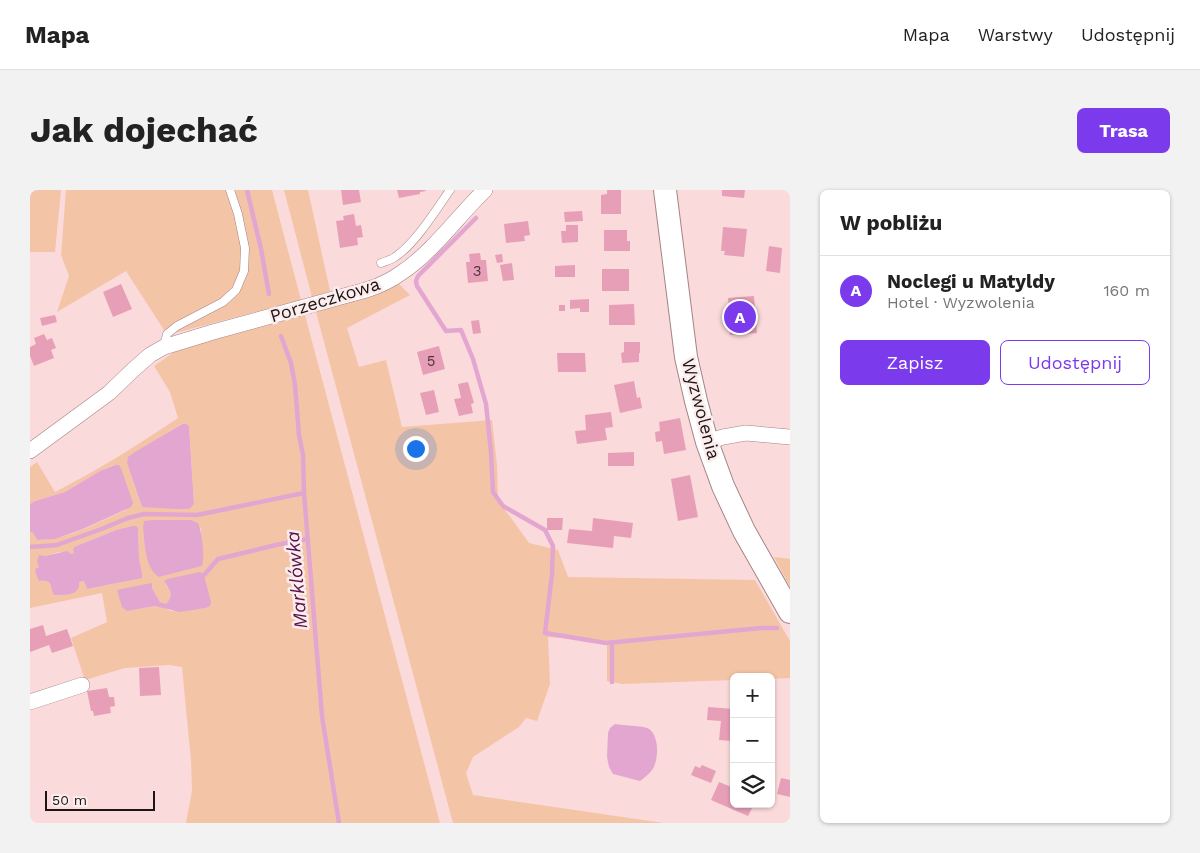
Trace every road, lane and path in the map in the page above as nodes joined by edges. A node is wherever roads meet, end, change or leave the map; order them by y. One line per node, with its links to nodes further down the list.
1 (230, 190): 6 (lane, Porzeczkowa)
2 (450, 190): 5 (lane)
3 (484, 190): 6 (street, Porzeczkowa)
4 (665, 190): 8 (main road, Wyzwolenia)
5 (381, 263)
6 (164, 347): 9 (street, Porzeczkowa)
7 (790, 437): 8 (street)
8 (707, 442): 10 (main road, Wyzwolenia)
9 (30, 452)
10 (790, 612)
11 (82, 685): 12 (street)
12 (30, 702)

